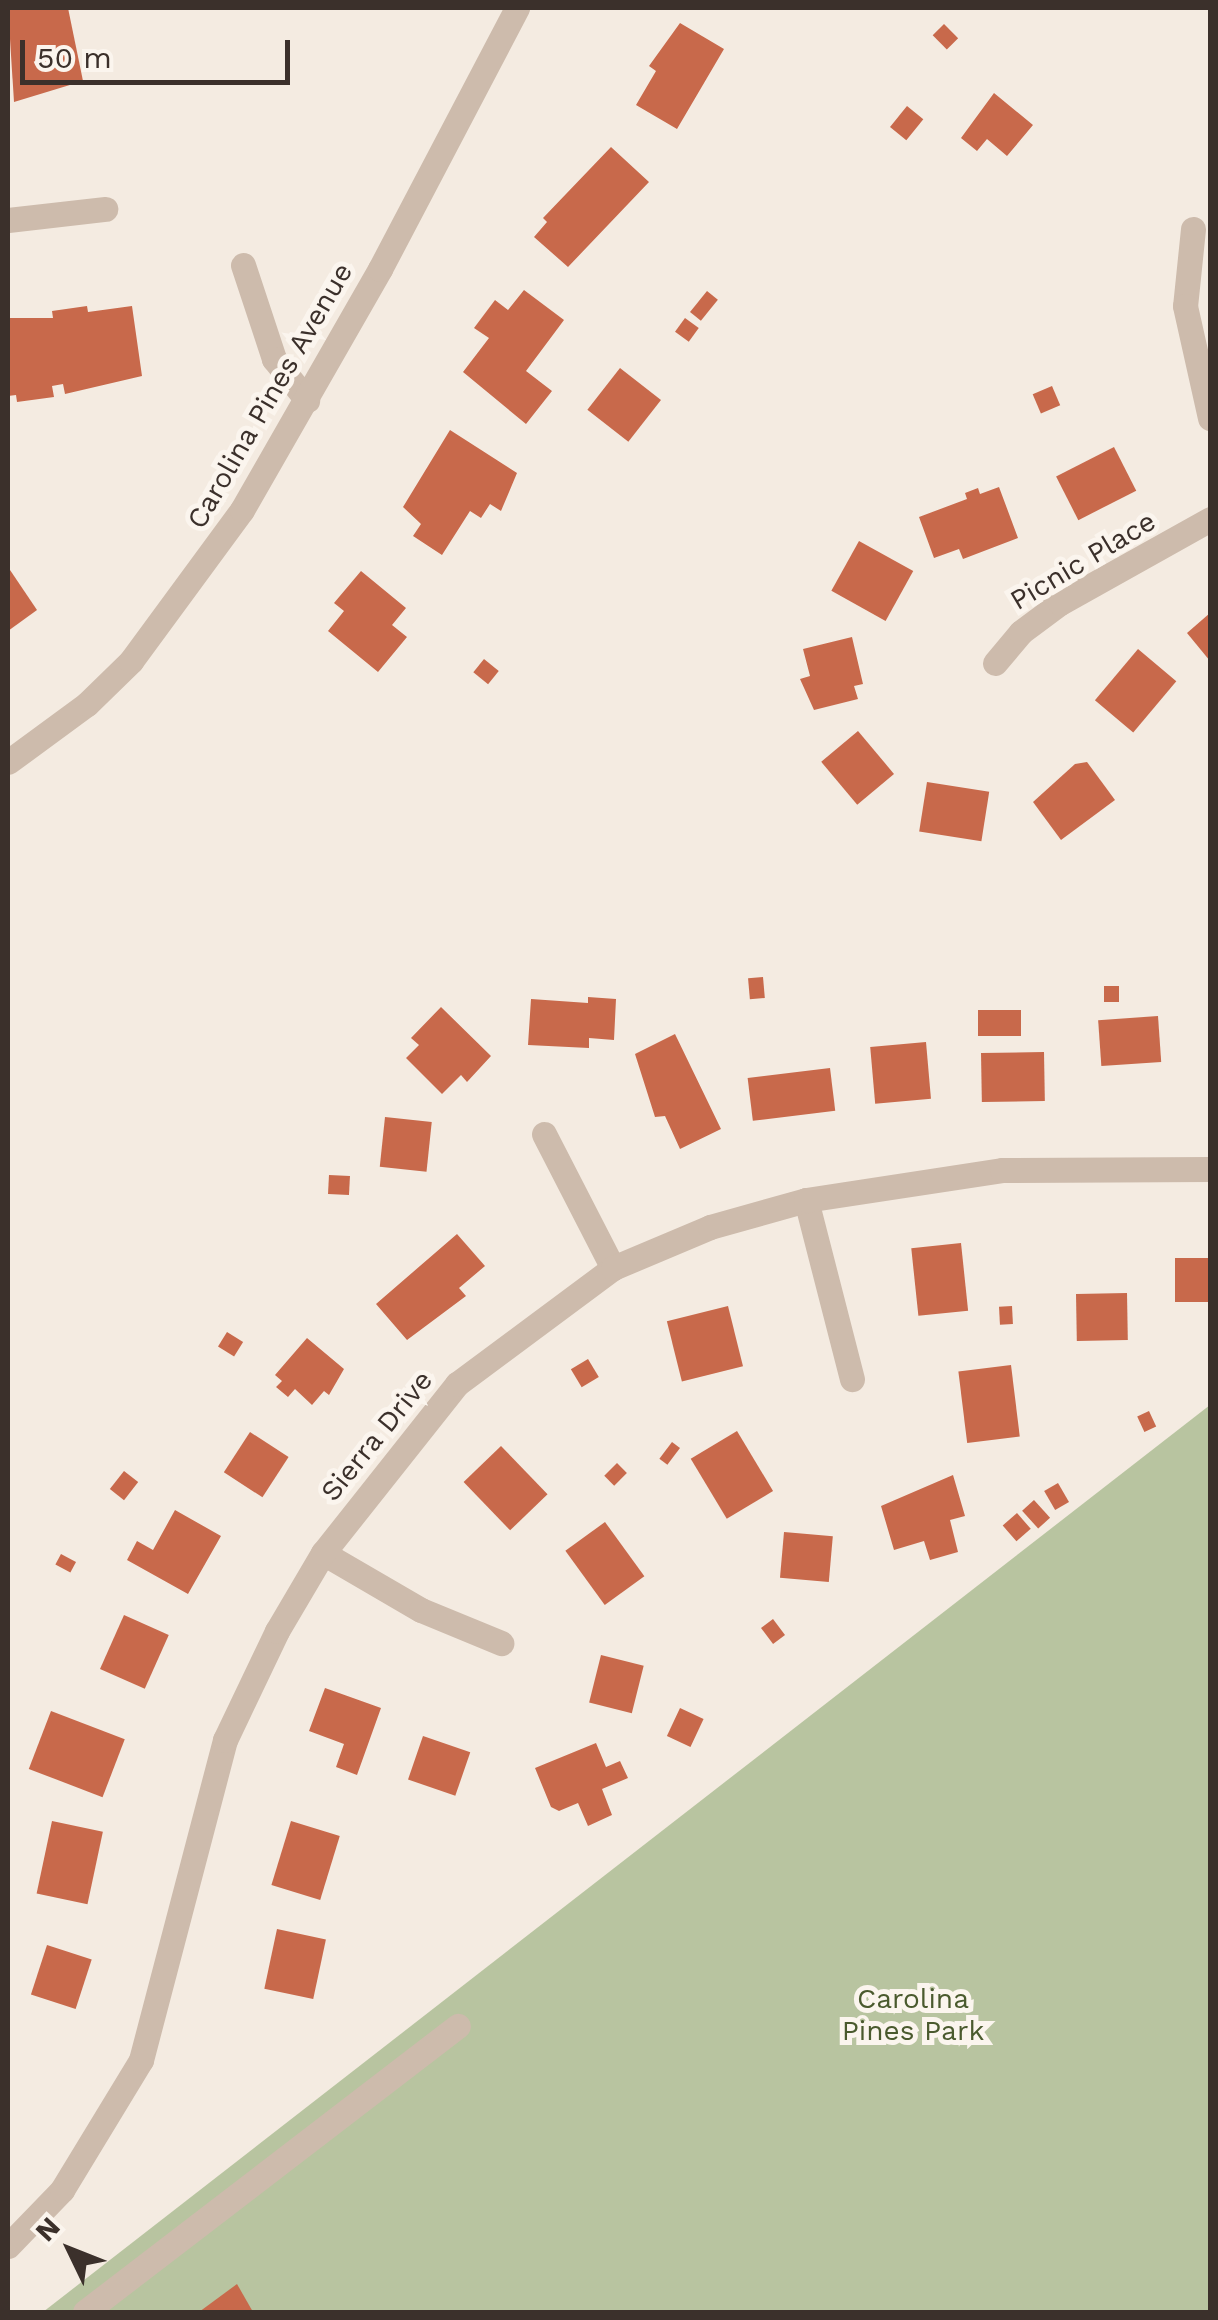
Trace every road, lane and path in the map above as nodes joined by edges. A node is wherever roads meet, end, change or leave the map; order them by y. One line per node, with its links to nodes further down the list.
1 (517, 8): 6 (street, Carolina Pines Avenue)
2 (105, 209): 3 (street)
3 (8, 220)
4 (1193, 229): 7 (street)
5 (243, 265): 6 (street)
6 (307, 400): 10 (street, Carolina Pines Avenue)
7 (1210, 418)
8 (1210, 520): 9 (street, Picnic Place)
9 (995, 663)
10 (8, 762)
11 (544, 1134): 14 (street)
12 (1210, 1169): 13 (street, Sierra Drive)
13 (806, 1200): 14 (street, Sierra Drive); 15 (street)
14 (613, 1268): 16 (street, Sierra Drive)
15 (852, 1379)
16 (323, 1553): 17 (street); 19 (street, Sierra Drive)
17 (501, 1642)
18 (458, 2026): 20 (street)
19 (8, 2246)
20 (86, 2312)

